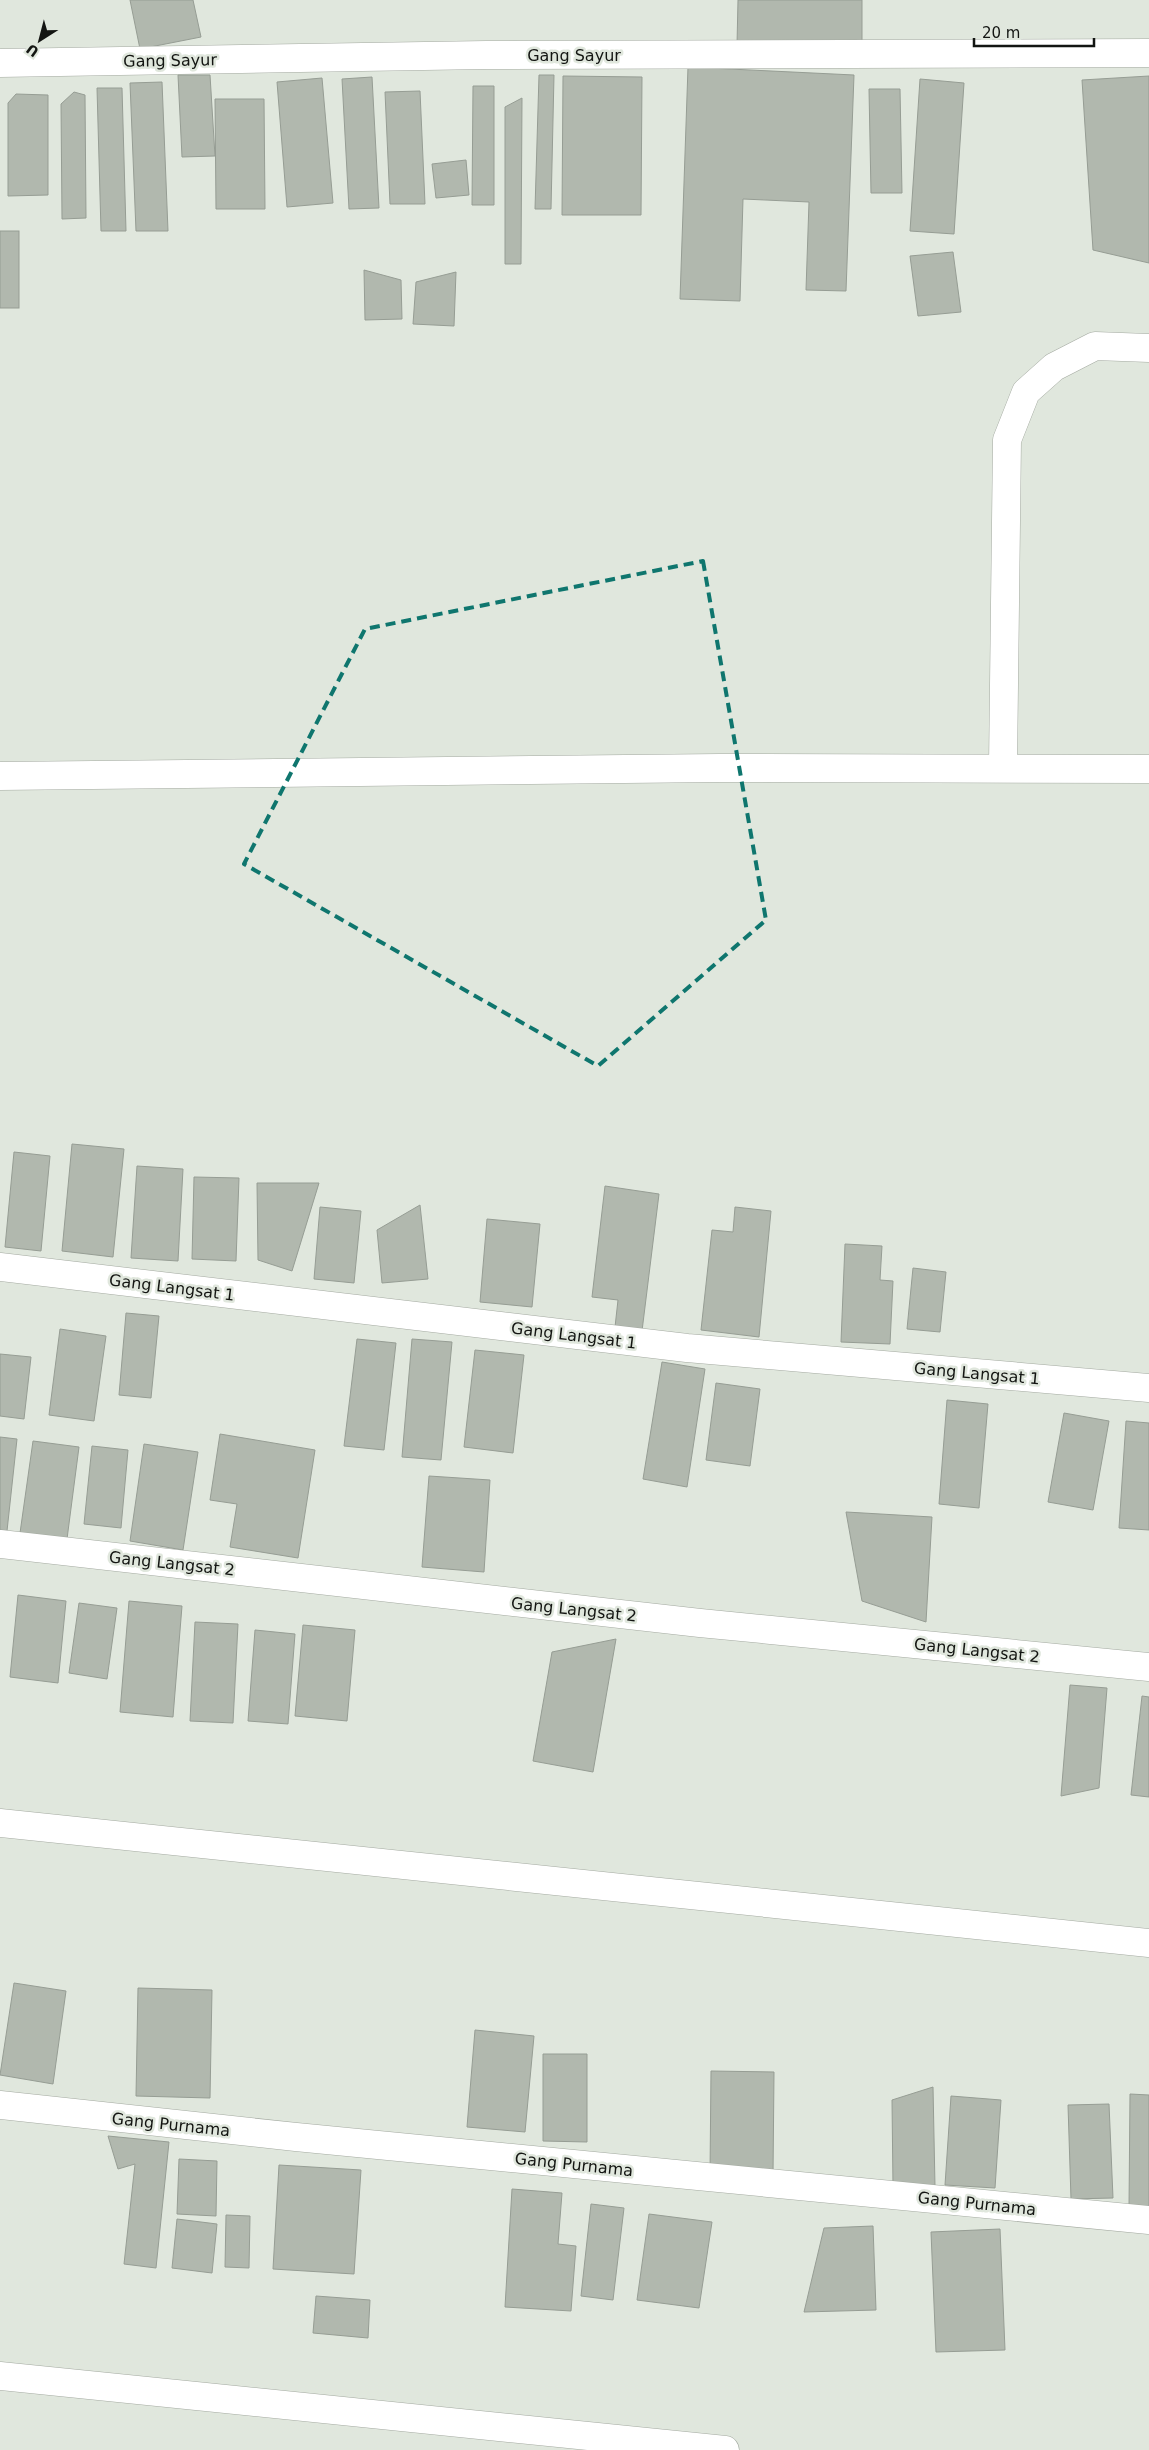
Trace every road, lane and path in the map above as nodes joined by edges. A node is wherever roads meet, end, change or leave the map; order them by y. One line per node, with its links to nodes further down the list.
1 (1149, 54): 2 (street, Gang Sayur)
2 (0, 63)
3 (1149, 348): 4 (street)
4 (1003, 767): 5 (street); 6 (street)
5 (1149, 769)
6 (0, 776)
7 (0, 1267): 8 (street, Gang Langsat 1)
8 (1149, 1388)
9 (0, 1544): 10 (street, Gang Langsat 2)
10 (1149, 1667)
11 (0, 1823): 12 (street)
12 (1149, 1943)
13 (0, 2105): 14 (street, Gang Purnama)
14 (1149, 2220)
15 (0, 2376): 16 (street)
16 (725, 2450)

